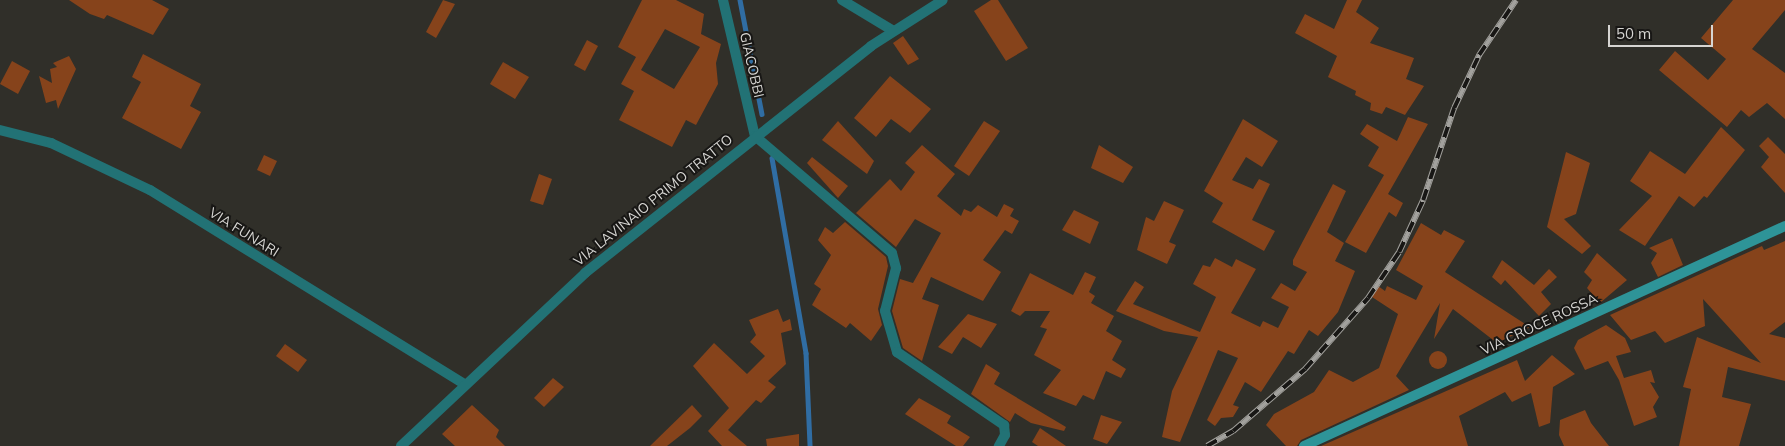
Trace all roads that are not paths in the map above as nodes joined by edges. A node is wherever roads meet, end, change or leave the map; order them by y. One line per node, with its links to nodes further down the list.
1 (723, 0): 6 (street, GIACOBBI)
2 (842, 0): 4 (street)
3 (943, 0): 4 (street, VIA LAVINAIO PRIMO TRATTO)
4 (892, 30): 6 (street, VIA LAVINAIO PRIMO TRATTO)
5 (0, 130): 8 (street, VIA FUNARI)
6 (755, 136): 8 (street, VIA LAVINAIO PRIMO TRATTO); 10 (street)
7 (1785, 226): 11 (main road, VIA CROCE ROSSA)
8 (462, 383): 9 (street, VIA LAVINAIO PRIMO TRATTO)
9 (401, 446)
10 (999, 446)
11 (1304, 446)

